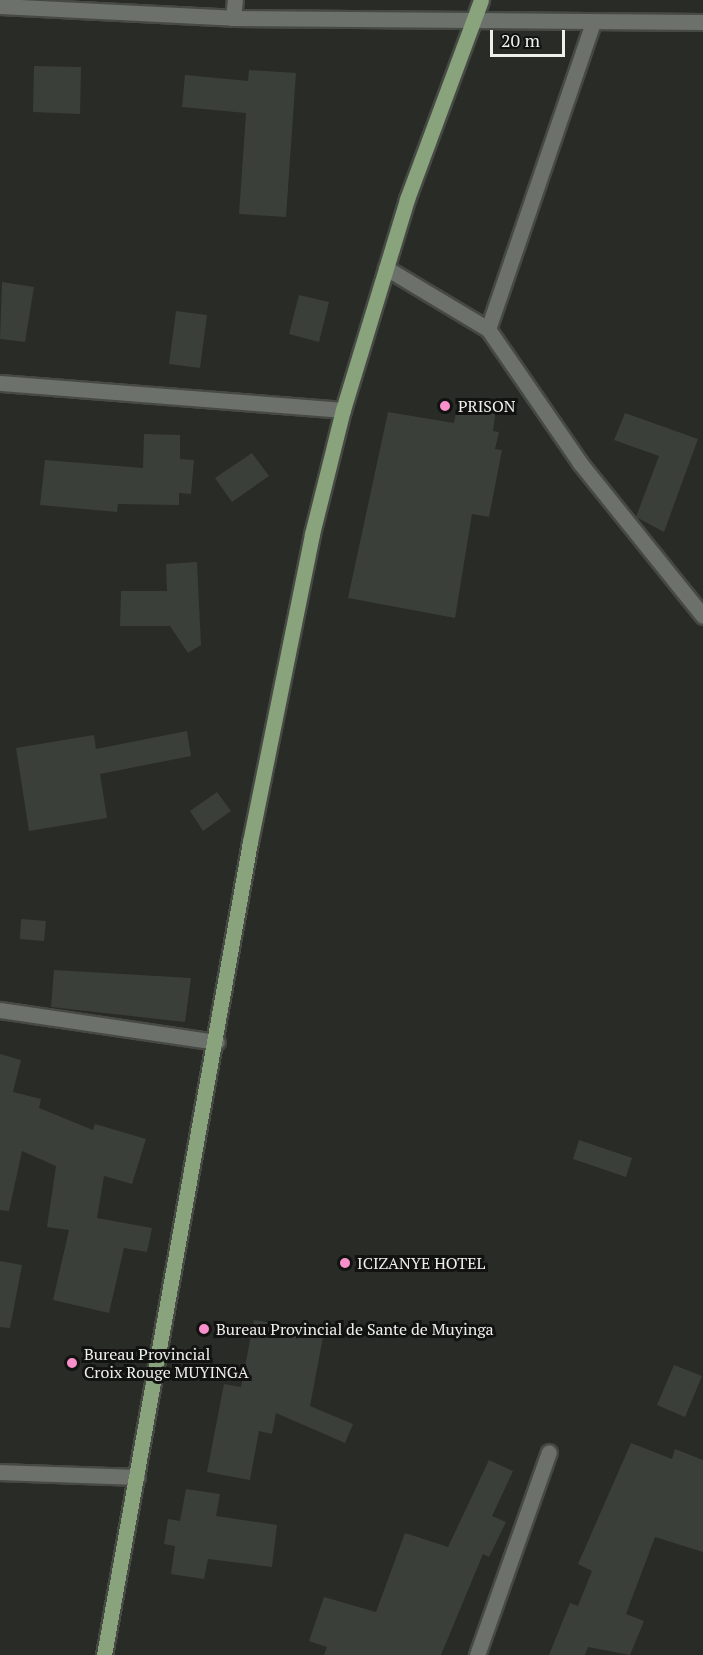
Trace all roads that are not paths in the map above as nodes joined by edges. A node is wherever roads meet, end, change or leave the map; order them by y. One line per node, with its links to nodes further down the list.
1 (235, 0): 4 (street)
2 (481, 0): 5 (main road)
3 (0, 6): 4 (street)
4 (233, 18): 5 (street)
5 (474, 20): 7 (street); 8 (main road)
6 (703, 21): 7 (street)
7 (592, 25): 9 (street)
8 (386, 268): 9 (street); 11 (main road)
9 (488, 329): 12 (street)
10 (0, 383): 11 (street)
11 (343, 411): 14 (main road)
12 (703, 616)
13 (0, 1010): 14 (street)
14 (217, 1042): 17 (main road)
15 (549, 1452): 19 (street)
16 (0, 1472): 17 (street)
17 (137, 1477): 18 (main road)
18 (104, 1655)
19 (477, 1655)

